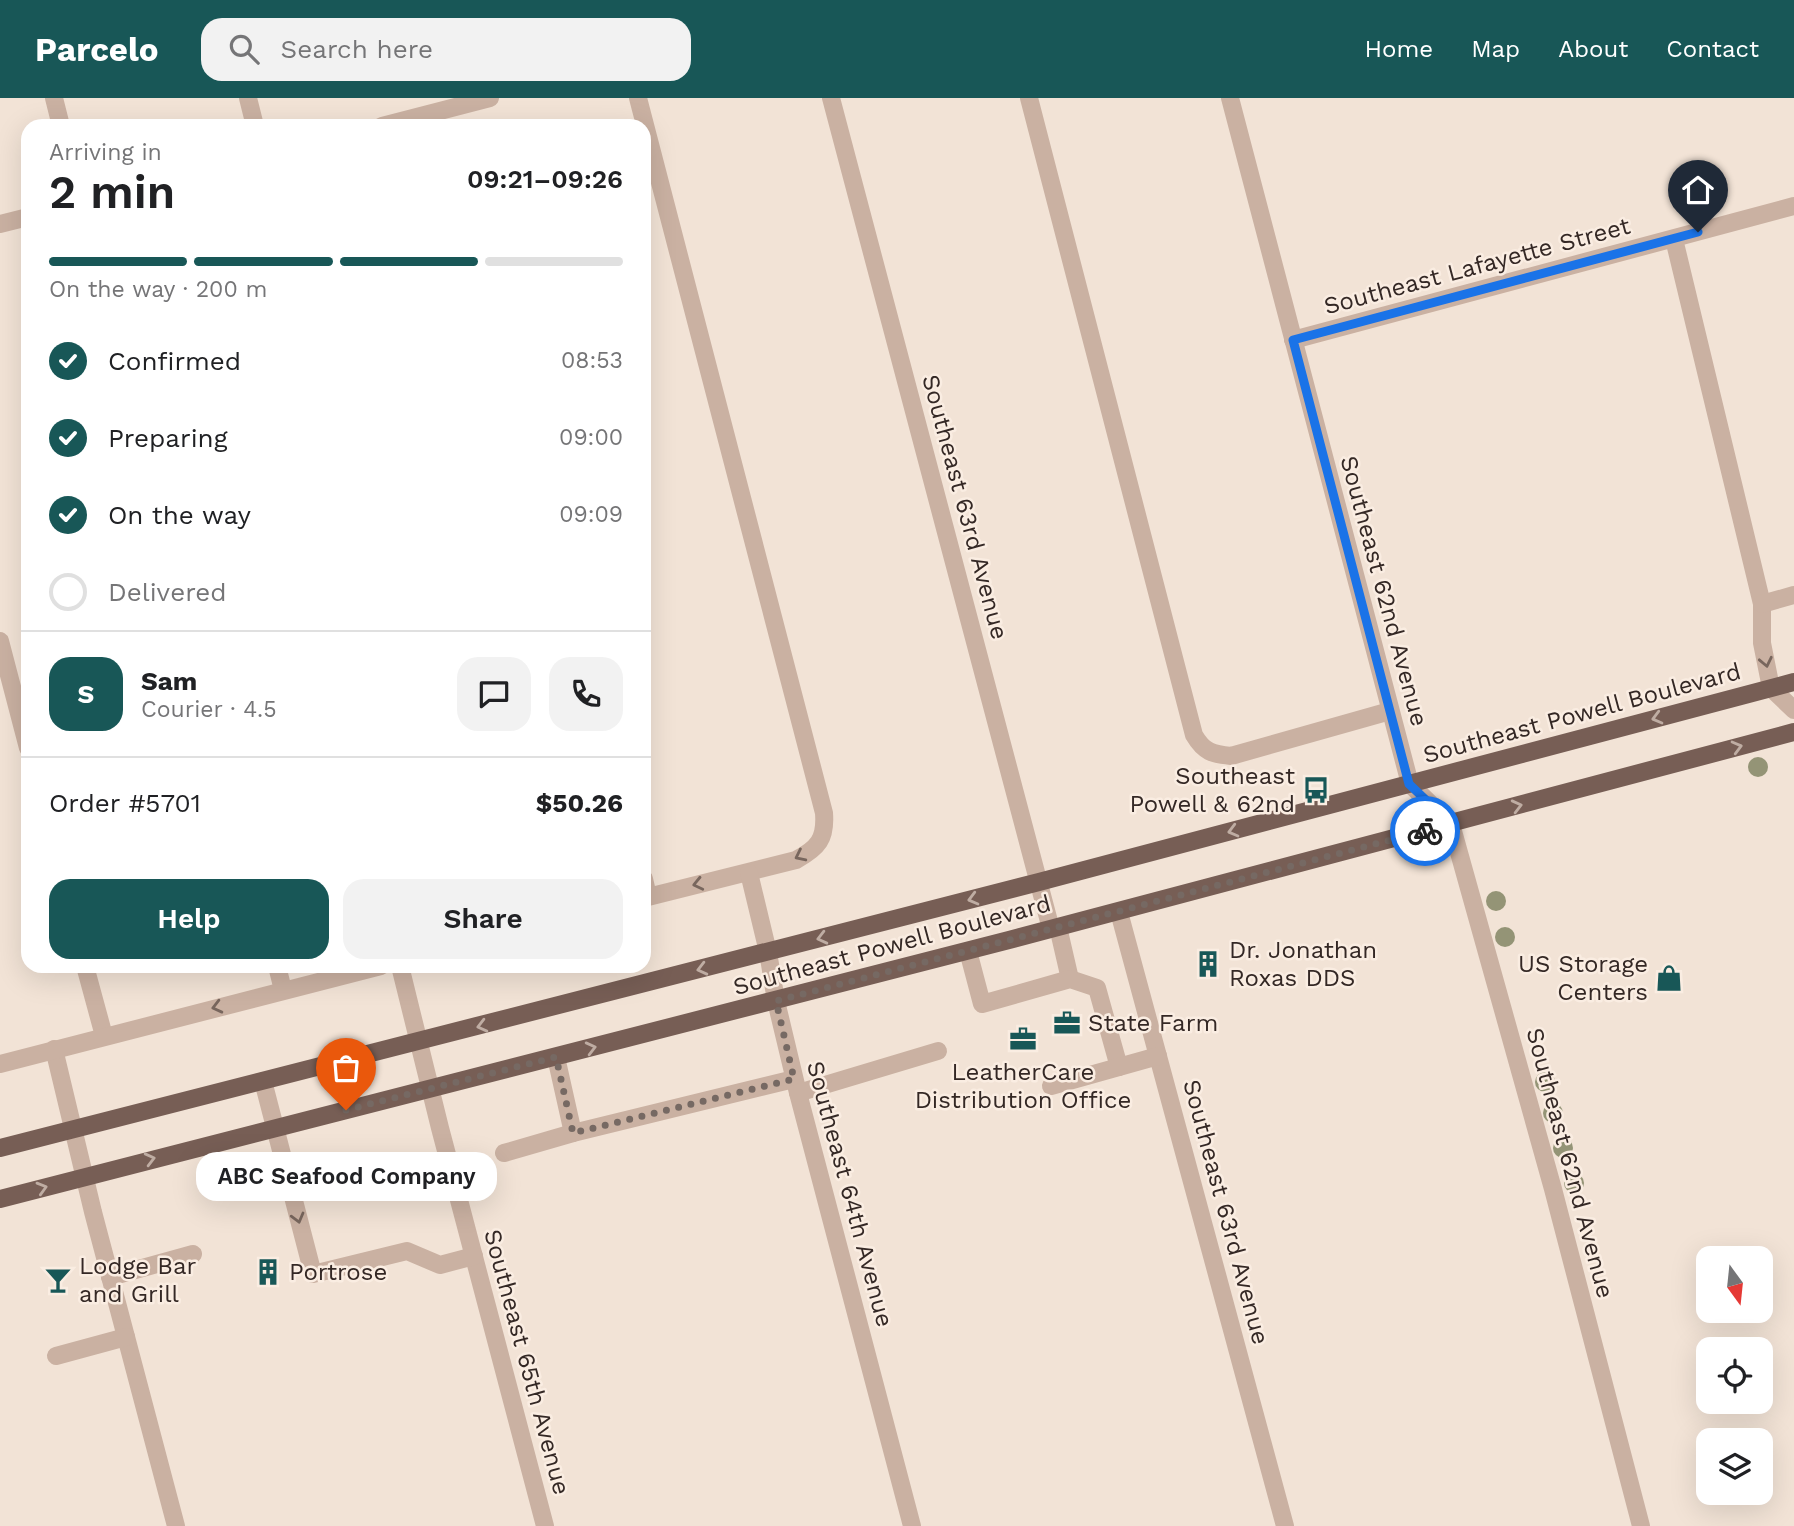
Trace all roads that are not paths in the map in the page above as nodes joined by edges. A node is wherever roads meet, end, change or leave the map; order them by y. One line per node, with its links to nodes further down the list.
1 (54, 98): 9 (street)
2 (248, 98): 10 (street)
3 (490, 98): 8 (street)
4 (638, 98): 12 (street, one-way to 12)
5 (831, 98): 31 (street, Southeast 63rd Avenue)
6 (1029, 98): 25 (street)
7 (1230, 98): 18 (street, Southeast 62nd Avenue)
8 (448, 111): 11 (street)
9 (59, 119)
10 (253, 119)
11 (413, 119)
12 (643, 119)
13 (651, 148): 30 (street, one-way to 30)
14 (1794, 206): 17 (street, Southeast Lafayette Street)
15 (21, 219): 16 (street)
16 (0, 224)
17 (1674, 239): 18 (street, Southeast Lafayette Street); 20 (street)
18 (1293, 340): 25 (street, Southeast 62nd Avenue)
19 (1794, 595): 20 (street)
20 (1762, 604): 23 (street, one-way to 23)
21 (0, 641): 26 (street)
22 (1794, 682): 23 (main road, Southeast Powell Boulevard)
23 (1771, 688): 24 (street); 28 (main road, Southeast Powell Boulevard, one-way to 28)
24 (1794, 710)
25 (1390, 711): 28 (street, Southeast 62nd Avenue)
26 (21, 721)
27 (1794, 732): 29 (main road, Southeast Powell Boulevard, one-way to 27)
28 (1409, 784): 29 (street); 31 (main road, Southeast Powell Boulevard, one-way to 31)
29 (1451, 824): 33 (main road, Southeast Powell Boulevard); 68 (street, Southeast 62nd Avenue)
30 (749, 873): 32 (street, one-way to 32); 36 (street, Southeast 64th Avenue)
31 (1039, 882): 34 (street, Southeast 63rd Avenue); 36 (main road, Southeast Powell Boulevard, one-way to 36)
32 (651, 890)
33 (1119, 912): 34 (main road, Southeast Powell Boulevard); 48 (street, Southeast 63rd Avenue)
34 (1055, 928): 35 (main road, Southeast Powell Boulevard); 41 (street, Southeast 63rd Avenue)
35 (968, 951): 41 (street); 43 (main road, Southeast Powell Boulevard)
36 (768, 952): 43 (street, Southeast 64th Avenue); 45 (main road, Southeast Powell Boulevard, one-way to 45)
37 (87, 973): 44 (street)
38 (279, 973): 42 (street)
39 (352, 973): 42 (street)
40 (402, 973): 45 (street, Southeast 65th Avenue)
41 (1070, 979): 51 (street)
42 (283, 990): 44 (street, one-way to 44)
43 (776, 1001): 49 (main road, Southeast Powell Boulevard, one-way to 43); 53 (street, Southeast 64th Avenue)
44 (104, 1036): 46 (street)
45 (419, 1041): 52 (main road, Southeast Powell Boulevard); 55 (street, Southeast 65th Avenue)
46 (54, 1049): 50 (street); 57 (street)
47 (938, 1051): 53 (street)
48 (1158, 1056): 51 (street); 72 (street, Southeast 63rd Avenue)
49 (556, 1057): 55 (main road, Southeast Powell Boulevard); 58 (street)
50 (0, 1064)
51 (1119, 1067): 54 (street)
52 (263, 1081): 56 (street); 57 (main road, Southeast Powell Boulevard)
53 (796, 1086): 58 (street); 71 (street, Southeast 64th Avenue)
54 (1051, 1086)
55 (430, 1089): 56 (main road, Southeast Powell Boulevard); 64 (street, Southeast 65th Avenue)
56 (274, 1128): 61 (main road, Southeast Powell Boulevard, one-way to 56); 64 (street, one-way to 64)
57 (73, 1129): 59 (main road, Southeast Powell Boulevard); 61 (street)
58 (573, 1133): 60 (street)
59 (0, 1148)
60 (504, 1153)
61 (84, 1176): 62 (main road, Southeast Powell Boulevard, one-way to 61); 65 (street)
62 (0, 1199)
63 (193, 1254): 65 (street)
64 (474, 1256): 70 (street, Southeast 65th Avenue)
65 (110, 1277): 66 (street)
66 (126, 1337): 67 (street); 69 (street)
67 (56, 1356)
68 (1637, 1525)
69 (176, 1526)
70 (545, 1526)
71 (912, 1526)
72 (1285, 1526)

